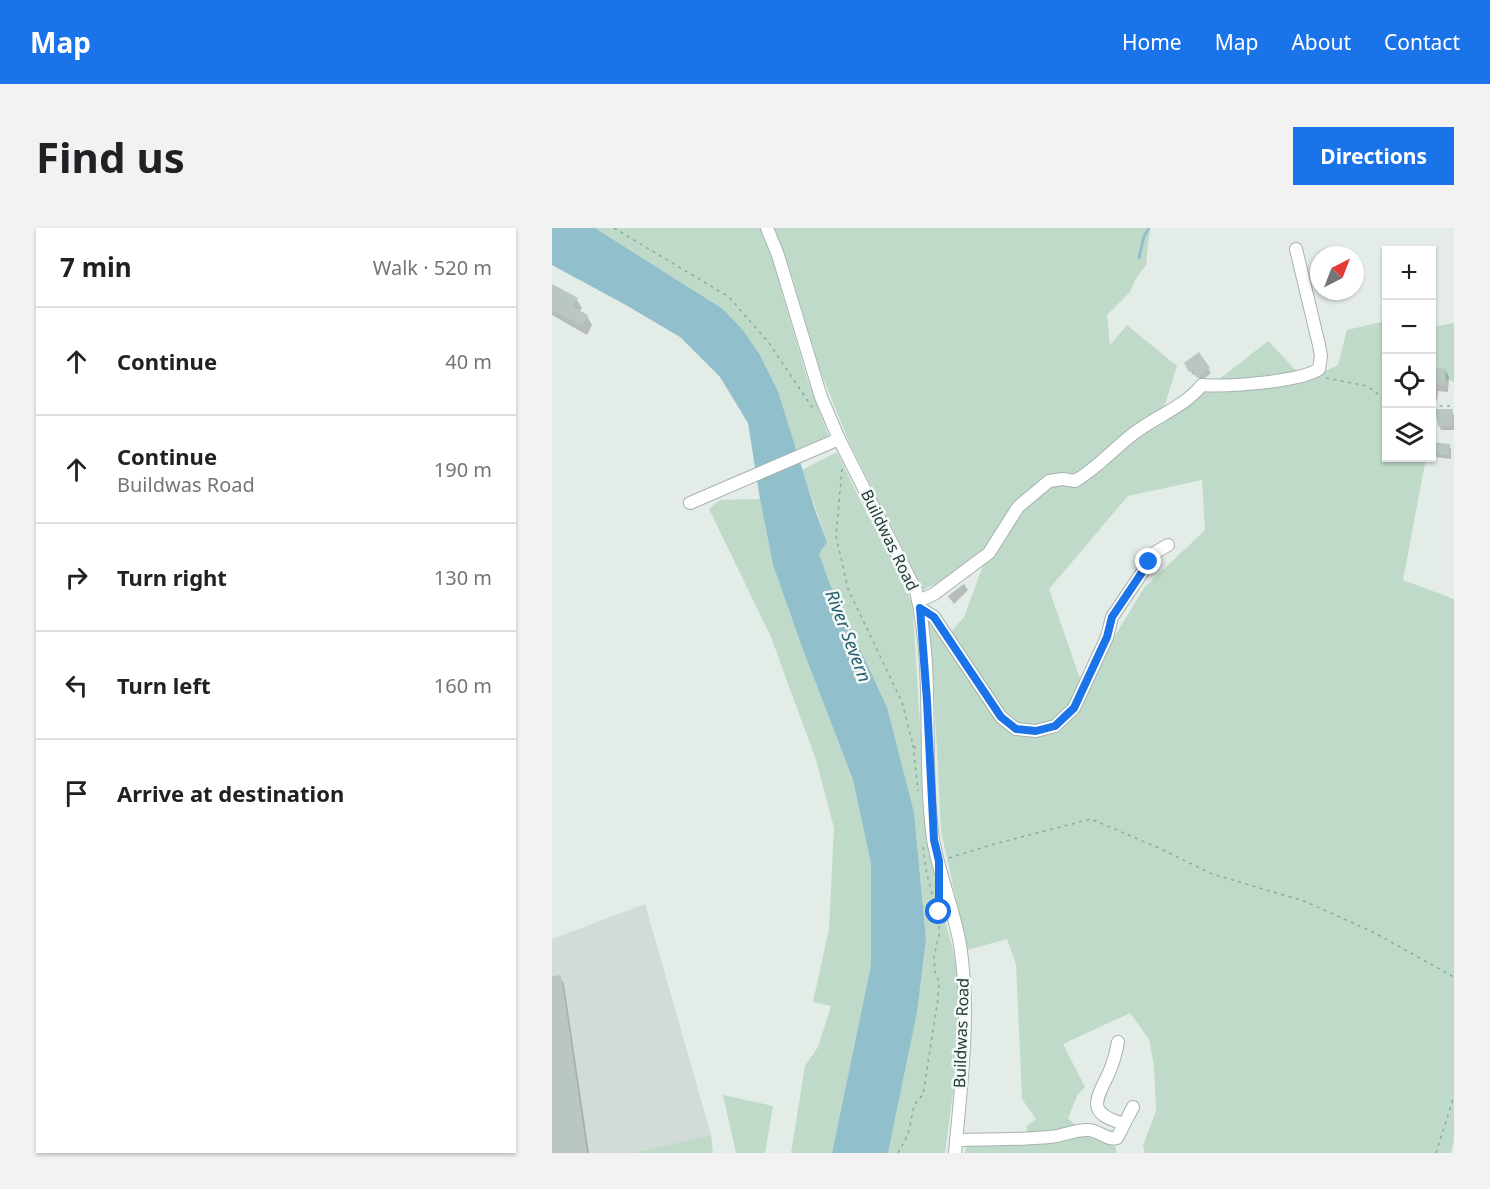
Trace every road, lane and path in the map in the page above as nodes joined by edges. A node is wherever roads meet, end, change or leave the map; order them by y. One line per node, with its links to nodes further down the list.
1 (615, 228): 8 (path)
2 (767, 228): 9 (street, Buildwas Road)
3 (1296, 249): 13 (street)
4 (1323, 377): 5 (path)
5 (1382, 397)
6 (1436, 406): 7 (path)
7 (1454, 406)
8 (818, 416)
9 (839, 439): 10 (street, Buildwas Road); 11 (street)
10 (850, 459): 13 (street, Buildwas Road); 14 (path)
11 (690, 503)
12 (1168, 545): 13 (street)
13 (920, 604): 14 (street, Buildwas Road)
14 (929, 769): 15 (street, Buildwas Road)
15 (939, 861): 17 (path); 22 (street, Buildwas Road)
16 (939, 902): 23 (path)
17 (1454, 977)
18 (1118, 1042): 21 (street)
19 (1454, 1096): 25 (path)
20 (1133, 1107): 21 (street)
21 (1124, 1124): 22 (street)
22 (956, 1140): 24 (street, Buildwas Road)
23 (898, 1153)
24 (955, 1153)
25 (1436, 1153)

